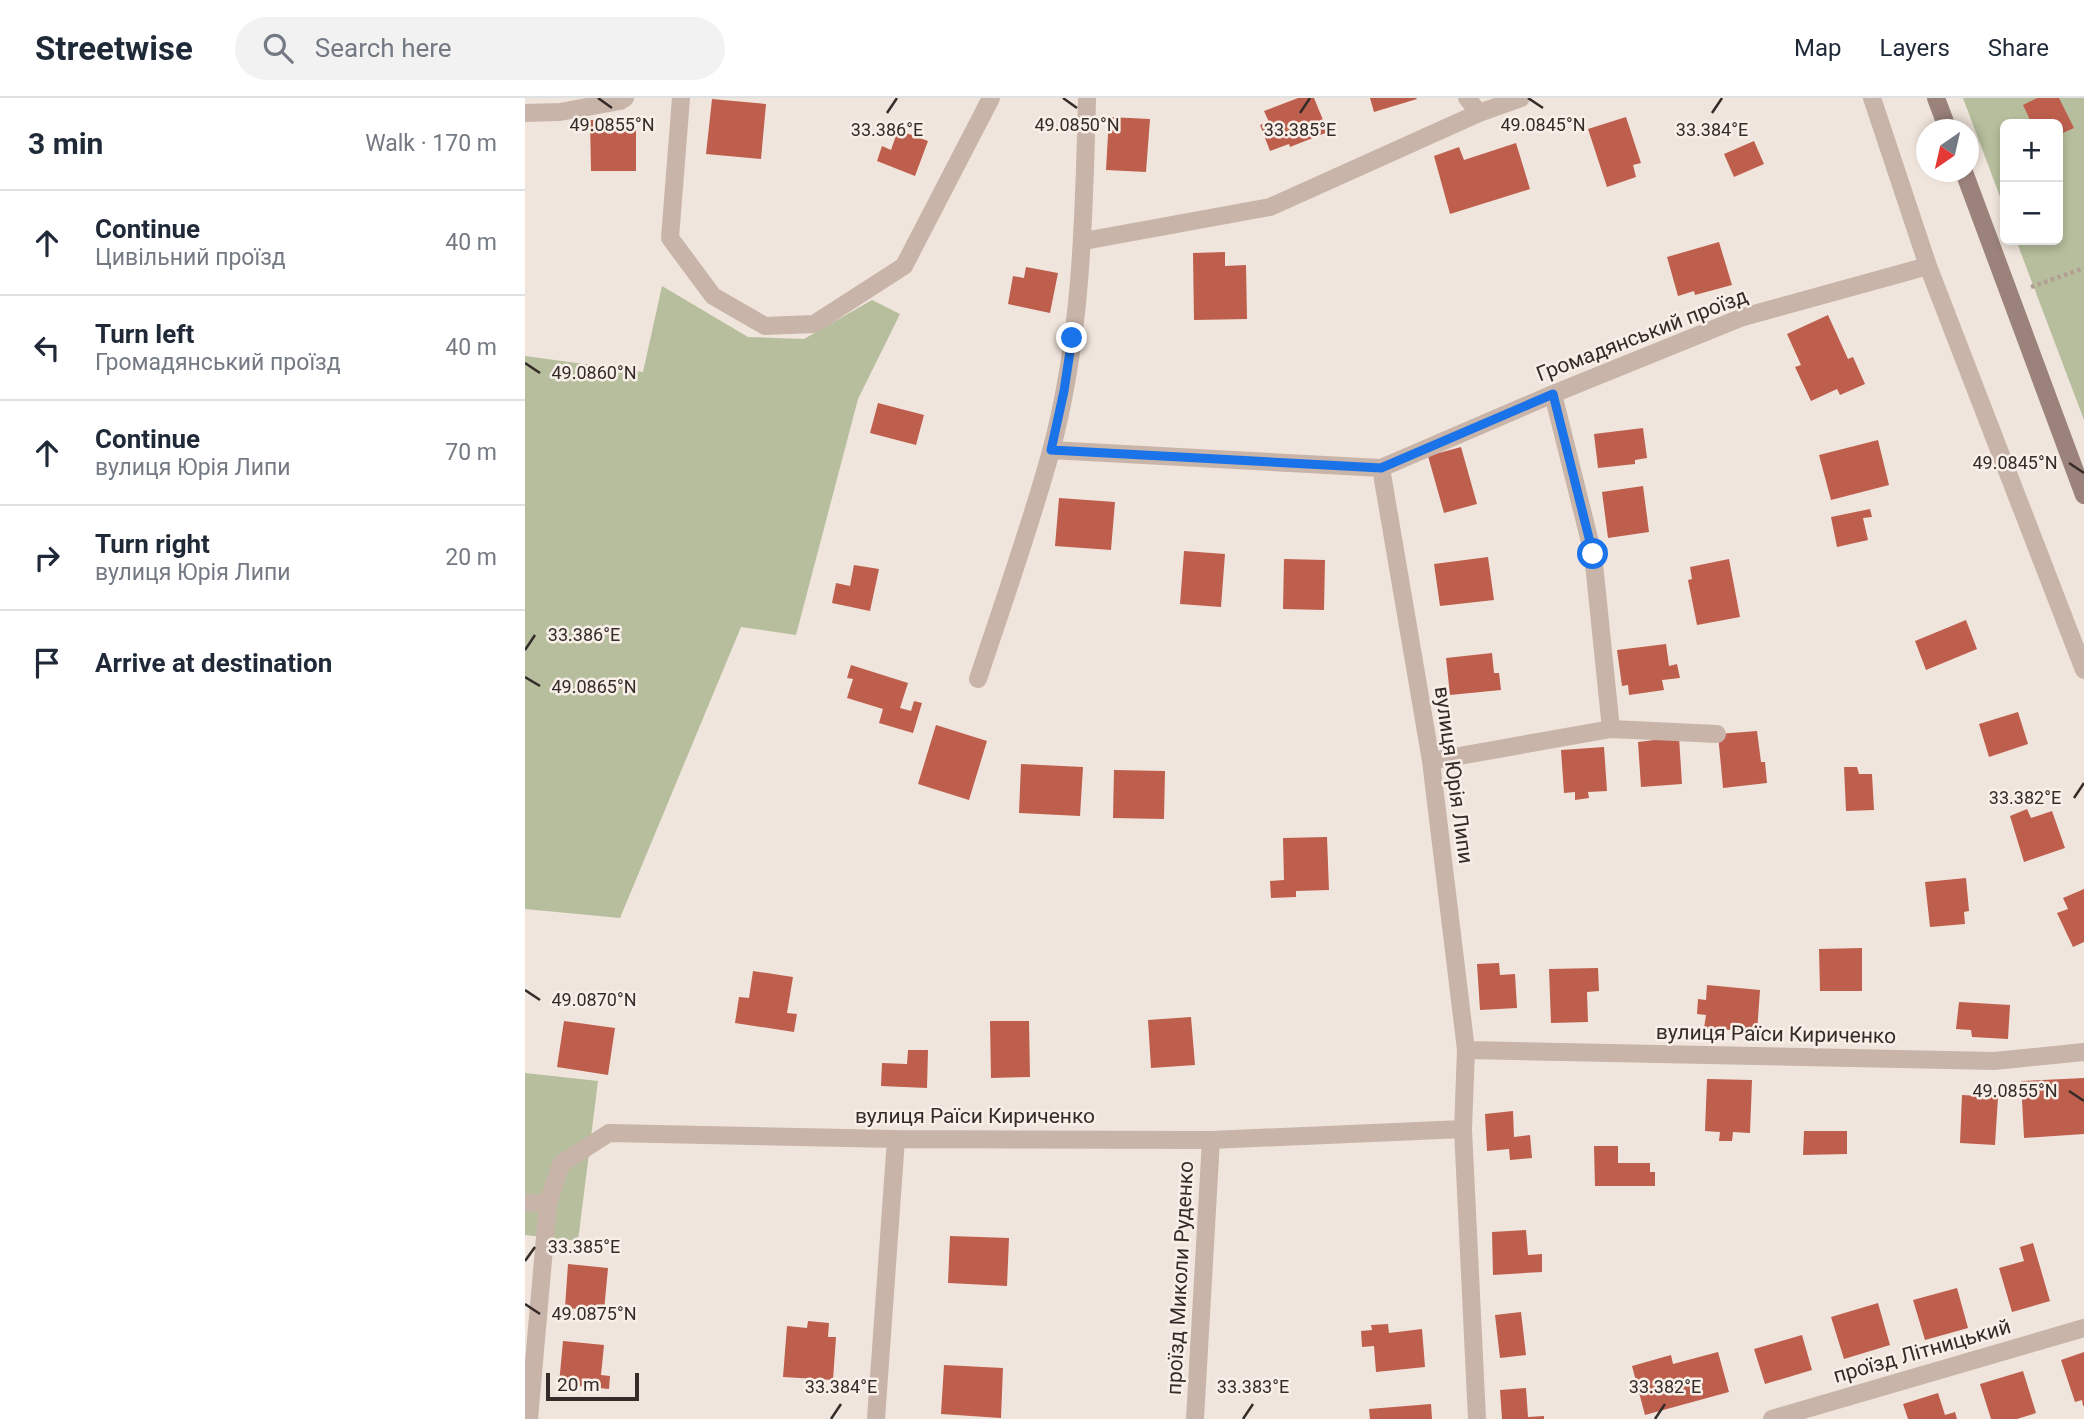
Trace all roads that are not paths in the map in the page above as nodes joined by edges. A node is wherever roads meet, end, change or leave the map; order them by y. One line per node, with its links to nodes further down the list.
1 (625, 98): 9 (street)
2 (681, 98): 3 (street)
3 (991, 98)
4 (1087, 98): 13 (street)
5 (1467, 98): 10 (street)
6 (1521, 98): 10 (street)
7 (1872, 98): 14 (street)
8 (1936, 98): 11 (main road)
9 (525, 113)
10 (1479, 113): 13 (street)
11 (1944, 119)
12 (1968, 182): 18 (main road)
13 (1084, 241): 16 (street)
14 (1928, 266): 15 (street, Громадянський проїзд); 19 (street)
15 (1553, 394): 17 (street, Громадянський проїзд); 21 (street)
16 (1051, 450): 17 (street); 20 (street)
17 (1381, 468): 23 (street, вулиця Юрія Липи)
18 (2084, 495)
19 (2084, 670)
20 (978, 679)
21 (1612, 729): 22 (street); 23 (street)
22 (1717, 734)
23 (1431, 761): 24 (street, вулиця Юрія Липи)
24 (1466, 1049): 25 (street, вулиця Раїси Кириченко); 26 (street, вулиця Юрія Липи)
25 (2084, 1052)
26 (1463, 1129): 28 (street, вулиця Раїси Кириченко); 35 (street, вулиця Юрія Липи)
27 (896, 1139): 28 (street, вулиця Раїси Кириченко); 30 (street, вулиця Раїси Кириченко); 33 (street)
28 (1211, 1140): 34 (street, проїзд Миколи Руденко)
29 (525, 1203): 30 (street)
30 (548, 1203): 32 (street, вулиця Раїси Кириченко)
31 (2084, 1328): 36 (street, проїзд Літницький)
32 (529, 1419)
33 (876, 1419)
34 (1195, 1419)
35 (1477, 1419)
36 (1772, 1419)

